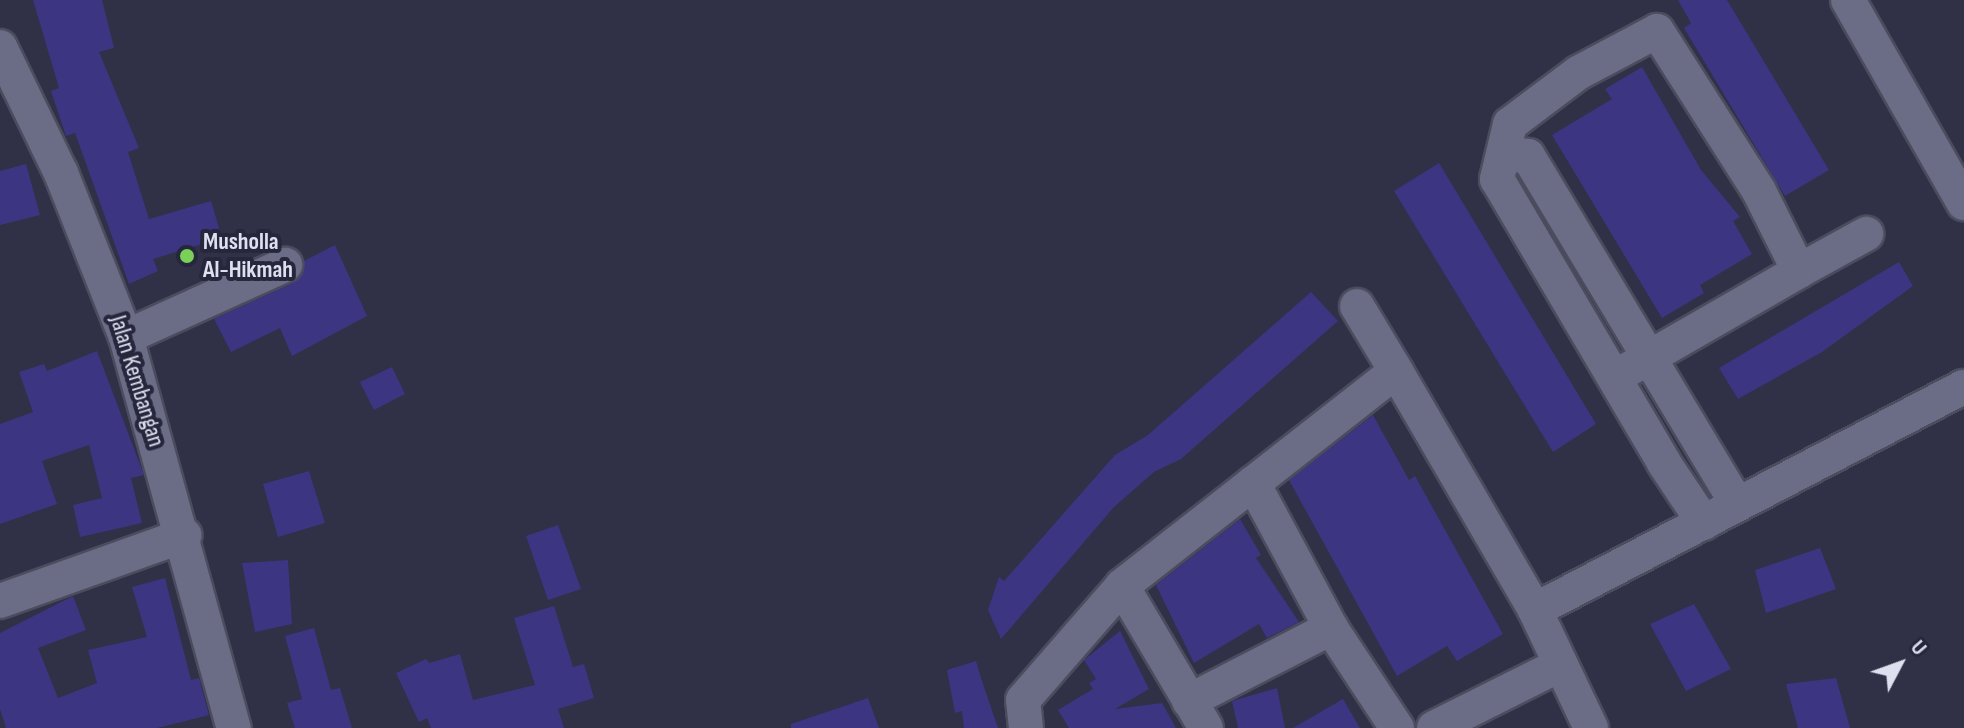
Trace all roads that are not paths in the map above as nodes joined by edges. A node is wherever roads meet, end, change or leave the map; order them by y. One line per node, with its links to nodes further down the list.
1 (1848, 0): 4 (street)
2 (0, 47): 9 (street, Jalan Kembangan)
3 (1504, 155): 7 (street); 10 (street); 12 (street)
4 (1961, 192)
5 (1866, 234): 7 (street)
6 (285, 265): 9 (street)
7 (1799, 271): 10 (street)
8 (1357, 306): 11 (street)
9 (126, 337): 17 (street, Jalan Kembangan)
10 (1651, 358): 12 (street); 15 (street)
11 (1396, 371): 14 (street); 20 (street)
12 (1615, 377): 16 (street)
13 (1964, 387): 15 (street)
14 (1253, 483): 18 (street); 21 (street)
15 (1736, 502): 16 (street)
16 (1704, 523): 20 (street)
17 (185, 535): 19 (street); 24 (street, Jalan Kembangan)
18 (1122, 586): 23 (street); 25 (street)
19 (0, 601)
20 (1535, 610): 22 (street)
21 (1331, 628): 23 (street); 26 (street)
22 (1560, 665): 27 (street); 28 (street)
23 (1197, 715)
24 (234, 728)
25 (1026, 728)
26 (1397, 728)
27 (1434, 728)
28 (1591, 728)

